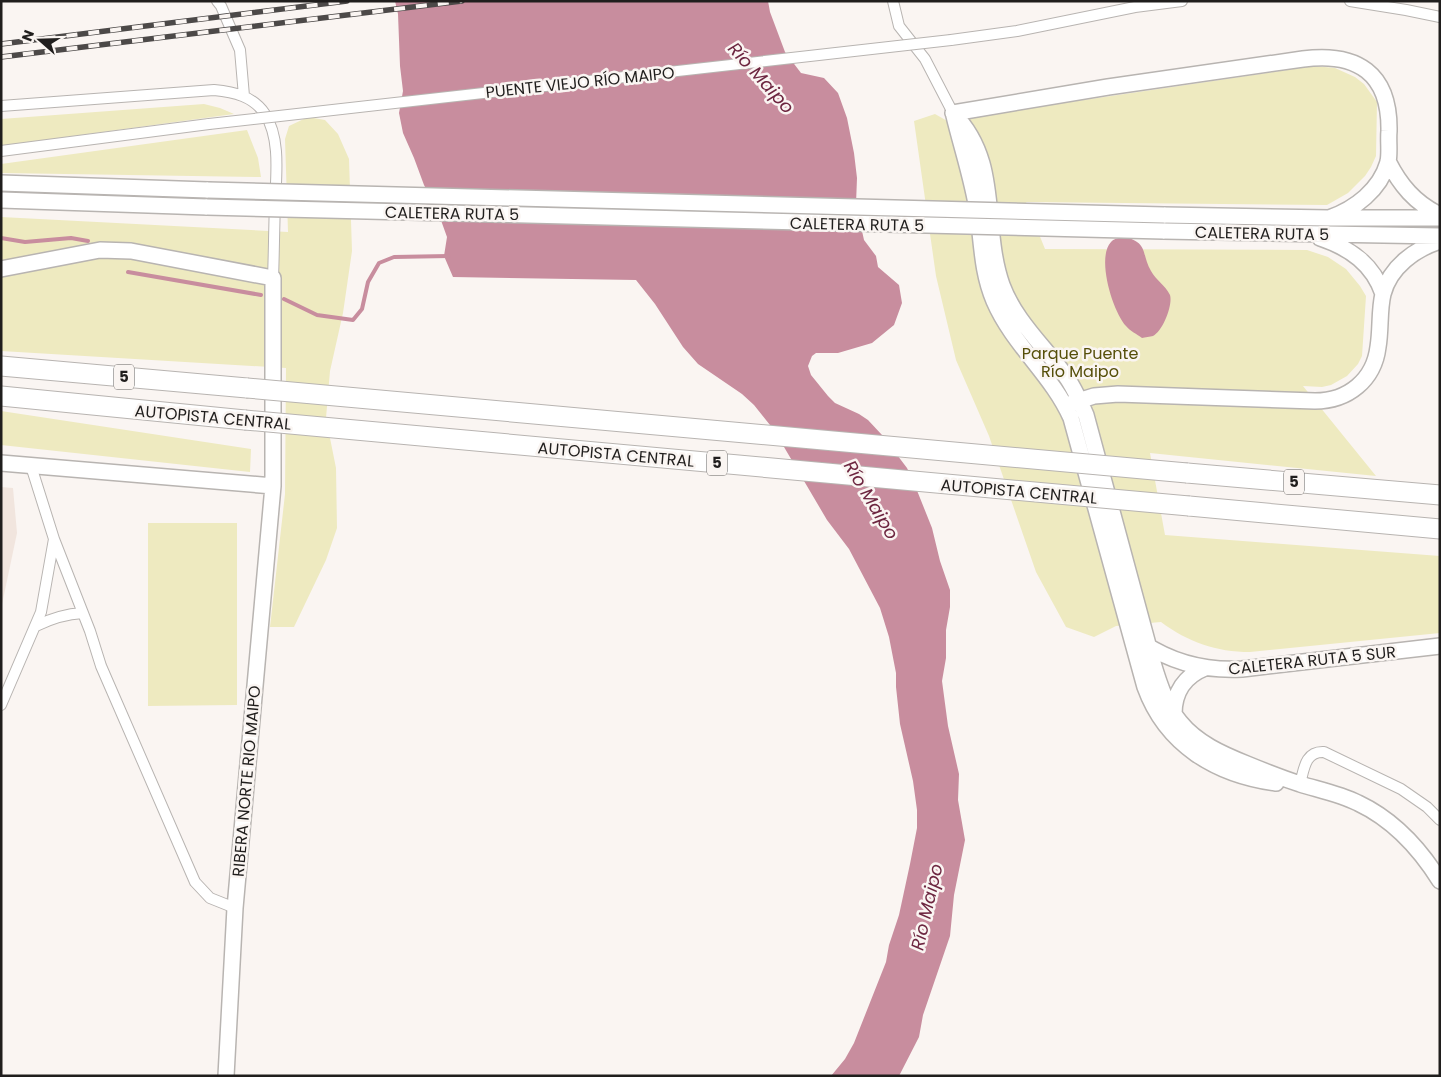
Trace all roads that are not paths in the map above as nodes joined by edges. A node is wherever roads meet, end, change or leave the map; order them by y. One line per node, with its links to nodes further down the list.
1 (217, 1): 6 (street)
2 (893, 1): 8 (street)
3 (1182, 1): 9 (street, PUENTE VIEJO RÍO MAIPO, bridge)
4 (1350, 1): 5 (street)
5 (1440, 17)
6 (244, 96): 7 (street); 19 (street)
7 (1, 106)
8 (953, 113): 10 (main road); 23 (main road)
9 (1, 151)
10 (1388, 161): 13 (main road); 14 (main road)
11 (1, 183): 14 (main road, CALETERA RUTA 5, bridge)
12 (1, 200): 15 (main road, CALETERA RUTA 5, bridge)
13 (1440, 217): 14 (main road, CALETERA RUTA 5)
14 (1329, 218)
15 (1303, 234): 16 (main road, CALETERA RUTA 5); 20 (main road)
16 (1440, 236)
17 (1440, 241): 20 (main road)
18 (1, 269): 19 (main road)
19 (273, 278): 26 (main road)
20 (1383, 294): 23 (main road)
21 (1, 366): 27 (highway, AUTOPISTA CENTRAL / 5, bridge)
22 (1, 396): 28 (highway, AUTOPISTA CENTRAL / 5, bridge)
23 (1072, 403): 32 (main road); 34 (main road)
24 (1, 463): 25 (main road)
25 (31, 466): 26 (main road); 29 (street)
26 (273, 486): 41 (main road, RIBERA NORTE RIO MAIPO)
27 (1440, 495)
28 (1440, 529)
29 (54, 539): 30 (street); 31 (street)
30 (83, 613): 31 (street); 41 (street)
31 (36, 626): 36 (street)
32 (1131, 636): 34 (main road, CALETERA RUTA 5 SUR); 38 (main road)
33 (1440, 646): 35 (main road, CALETERA RUTA 5 SUR)
34 (1149, 647): 35 (main road, CALETERA RUTA 5 SUR); 37 (main road)
35 (1205, 668): 37 (main road)
36 (1, 705)
37 (1174, 714): 38 (main road)
38 (1300, 784): 39 (street); 40 (main road)
39 (1439, 818)
40 (1440, 881)
41 (235, 908): 42 (main road, RIBERA NORTE RIO MAIPO)
42 (226, 1076)

